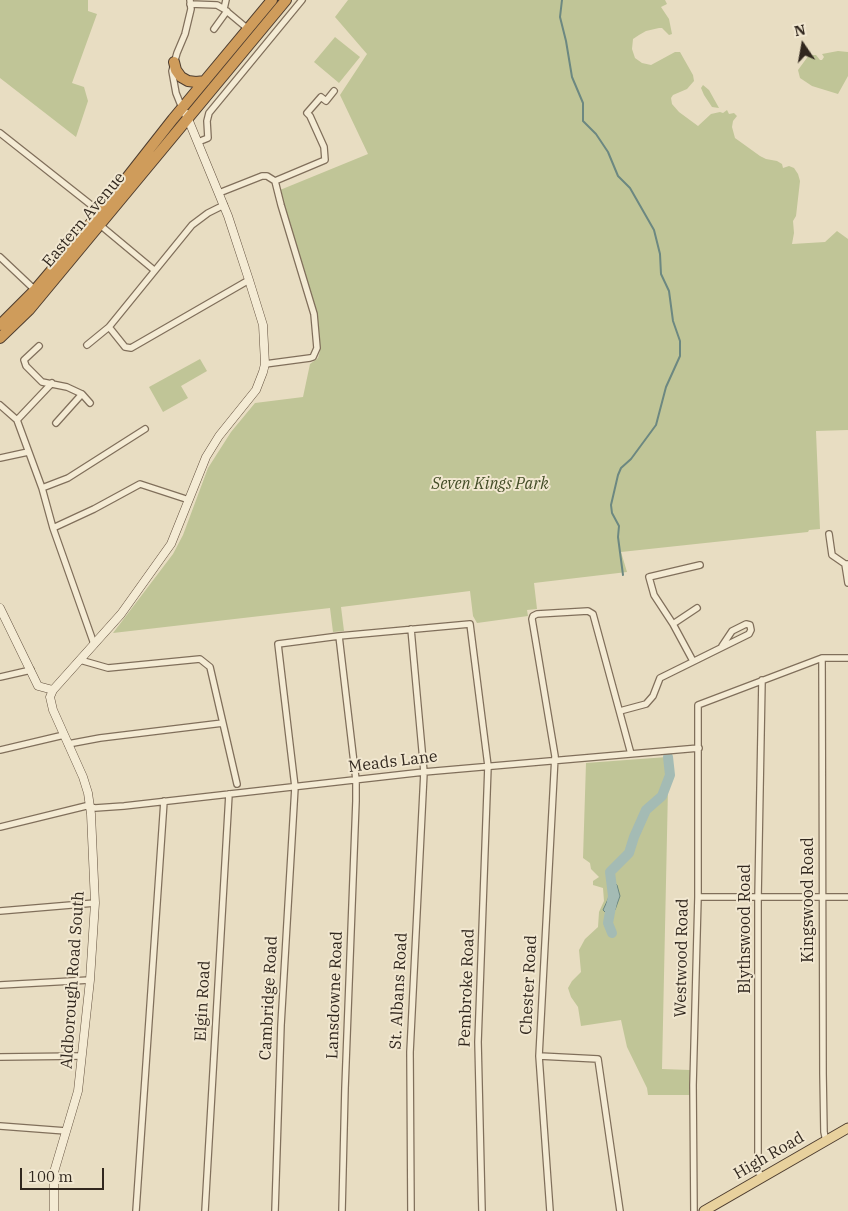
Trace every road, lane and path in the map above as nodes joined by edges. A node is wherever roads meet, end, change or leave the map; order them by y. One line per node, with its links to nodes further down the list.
1 (226, 0): 6 (street)
2 (272, 0): 8 (highway, Eastern Avenue)
3 (286, 0): 13 (highway, Eastern Avenue)
4 (302, 0): 15 (street)
5 (190, 2): 6 (street); 9 (street)
6 (225, 10): 7 (street); 8 (street)
7 (214, 29)
8 (248, 29): 10 (highway, Eastern Avenue)
9 (174, 62): 10 (highway); 12 (street)
10 (205, 81): 12 (highway, Eastern Avenue)
11 (334, 91): 16 (street)
12 (182, 108): 13 (street); 19 (highway, Eastern Avenue)
13 (188, 118): 15 (street); 20 (highway, Eastern Avenue)
14 (0, 133): 19 (street)
15 (198, 142): 17 (street)
16 (275, 181): 17 (street); 30 (street)
17 (219, 193): 18 (street)
18 (224, 205): 22 (street); 23 (street)
19 (100, 212): 24 (highway, Eastern Avenue)
20 (100, 225): 22 (street); 27 (highway, Eastern Avenue)
21 (0, 257): 24 (street)
22 (154, 270): 26 (street)
23 (249, 280): 26 (street); 30 (street)
24 (36, 290): 25 (highway, Eastern Avenue)
25 (0, 324)
26 (109, 327): 28 (street)
27 (0, 338)
28 (87, 345)
29 (39, 346): 31 (street)
30 (265, 364): 41 (street)
31 (52, 383): 32 (street); 35 (street)
32 (82, 394): 33 (street); 36 (street)
33 (90, 402)
34 (0, 405): 35 (street)
35 (16, 420): 38 (street)
36 (56, 423)
37 (145, 429): 40 (street)
38 (28, 452): 39 (street); 40 (street)
39 (0, 458)
40 (42, 488): 42 (street)
41 (189, 500): 42 (street); 52 (street)
42 (53, 528): 52 (street)
43 (829, 534): 44 (street)
44 (846, 564): 46 (street)
45 (700, 565): 49 (street)
46 (848, 584)
47 (0, 608): 58 (street)
48 (697, 608): 49 (street)
49 (673, 624): 57 (street)
50 (411, 629): 51 (street); 70 (street, Pembroke Road); 71 (street, St. Albans Road)
51 (339, 636): 72 (street, Lansdowne Road); 74 (street, Cambridge Road)
52 (94, 644): 56 (street)
53 (722, 646): 53 (street); 57 (street)
54 (822, 658): 55 (street); 60 (street); 82 (street, Kingswood Road)
55 (848, 658)
56 (80, 660): 61 (street); 63 (street)
57 (693, 661): 62 (street)
58 (31, 670): 59 (street); 61 (street)
59 (0, 678)
60 (762, 680): 66 (street, Westwood Road); 80 (street, Blythswood Road)
61 (53, 690): 64 (street, Aldborough Road South)
62 (620, 711): 68 (street); 69 (street, Chester Road)
63 (223, 723): 65 (street); 73 (street)
64 (64, 735): 65 (street, Aldborough Road South); 67 (street)
65 (68, 744): 77 (street, Aldborough Road South)
66 (699, 748): 68 (street, Meads Lane); 79 (street, Westwood Road)
67 (0, 750)
68 (631, 754): 69 (street, Meads Lane)
69 (554, 760): 70 (street, Meads Lane); 88 (street, Chester Road)
70 (488, 766): 71 (street, Meads Lane); 101 (street, Pembroke Road)
71 (424, 772): 72 (street, Meads Lane); 100 (street, St. Albans Road)
72 (356, 780): 74 (street, Meads Lane); 99 (street, Lansdowne Road)
73 (237, 784)
74 (295, 787): 75 (street, Meads Lane); 98 (street, Cambridge Road)
75 (229, 794): 76 (street, Meads Lane); 97 (street, Elgin Road)
76 (164, 801): 77 (street, Meads Lane); 96 (street)
77 (90, 807): 78 (street, Meads Lane); 83 (street, Aldborough Road South)
78 (0, 827)
79 (698, 897): 80 (street); 104 (street, Westwood Road)
80 (758, 897): 82 (street); 94 (street, Blythswood Road)
81 (848, 897): 82 (street)
82 (822, 898): 93 (street, Kingswood Road)
83 (95, 903): 84 (street); 85 (street, Aldborough Road South)
84 (0, 911)
85 (90, 980): 86 (street); 87 (street, Aldborough Road South)
86 (0, 985)
87 (82, 1056): 89 (street); 91 (street, Aldborough Road South)
88 (539, 1056): 102 (street, Chester Road); 103 (street)
89 (0, 1057)
90 (0, 1126): 91 (street)
91 (66, 1131): 95 (street, Aldborough Road South)
92 (847, 1131): 93 (main road, High Road)
93 (826, 1140): 94 (main road, High Road)
94 (762, 1177): 105 (main road, High Road)
95 (54, 1211)
96 (136, 1211)
97 (205, 1211)
98 (275, 1211)
99 (342, 1211)
100 (411, 1211)
101 (482, 1211)
102 (550, 1211)
103 (620, 1211)
104 (694, 1211)
105 (704, 1211)

